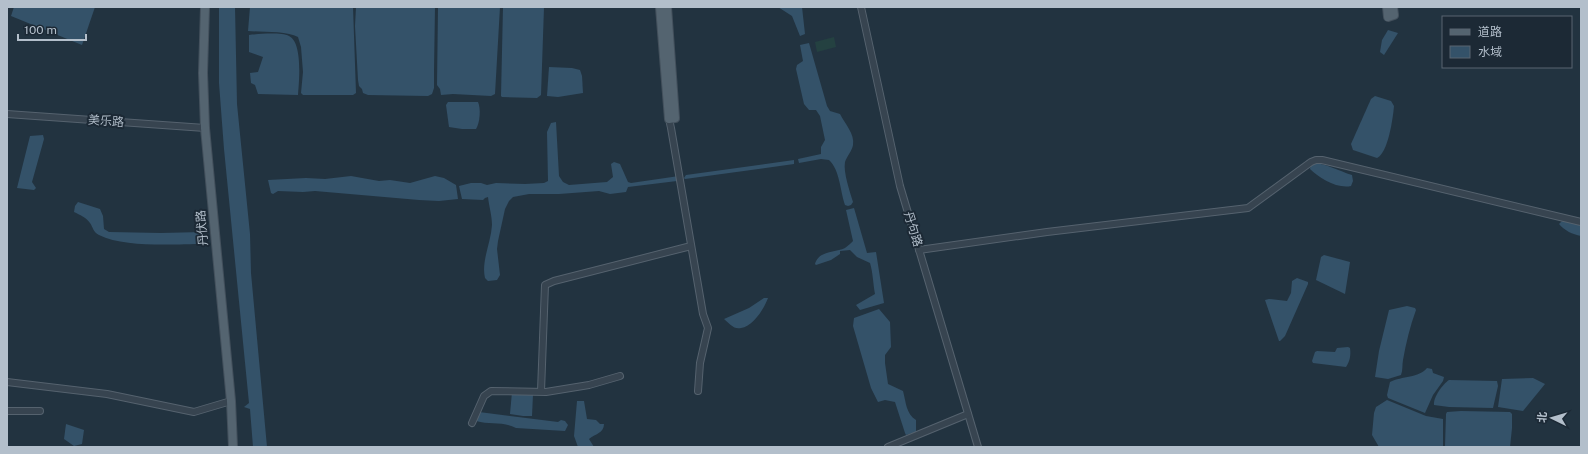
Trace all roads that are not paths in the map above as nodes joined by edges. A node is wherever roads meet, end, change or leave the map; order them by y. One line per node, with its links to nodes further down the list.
1 (205, 7): 9 (main road, 丹伏路)
2 (660, 7): 8 (main road)
3 (667, 7): 8 (main road)
4 (861, 7): 12 (street, 丹句路)
5 (1387, 7): 6 (main road)
6 (1393, 7)
7 (7, 114): 9 (street, 美乐路)
8 (669, 119): 11 (street)
9 (205, 128): 17 (main road, 丹伏路)
10 (1581, 222): 12 (street)
11 (691, 246): 15 (street); 16 (street)
12 (920, 250): 20 (street, 丹句路)
13 (620, 376): 15 (street)
14 (7, 382): 17 (street)
15 (540, 391): 21 (street)
16 (698, 391)
17 (231, 401): 22 (main road, 丹伏路)
18 (7, 411): 19 (street)
19 (40, 411)
20 (968, 414): 23 (street); 24 (street, 丹句路)
21 (472, 423)
22 (233, 447)
23 (888, 447)
24 (978, 447)

